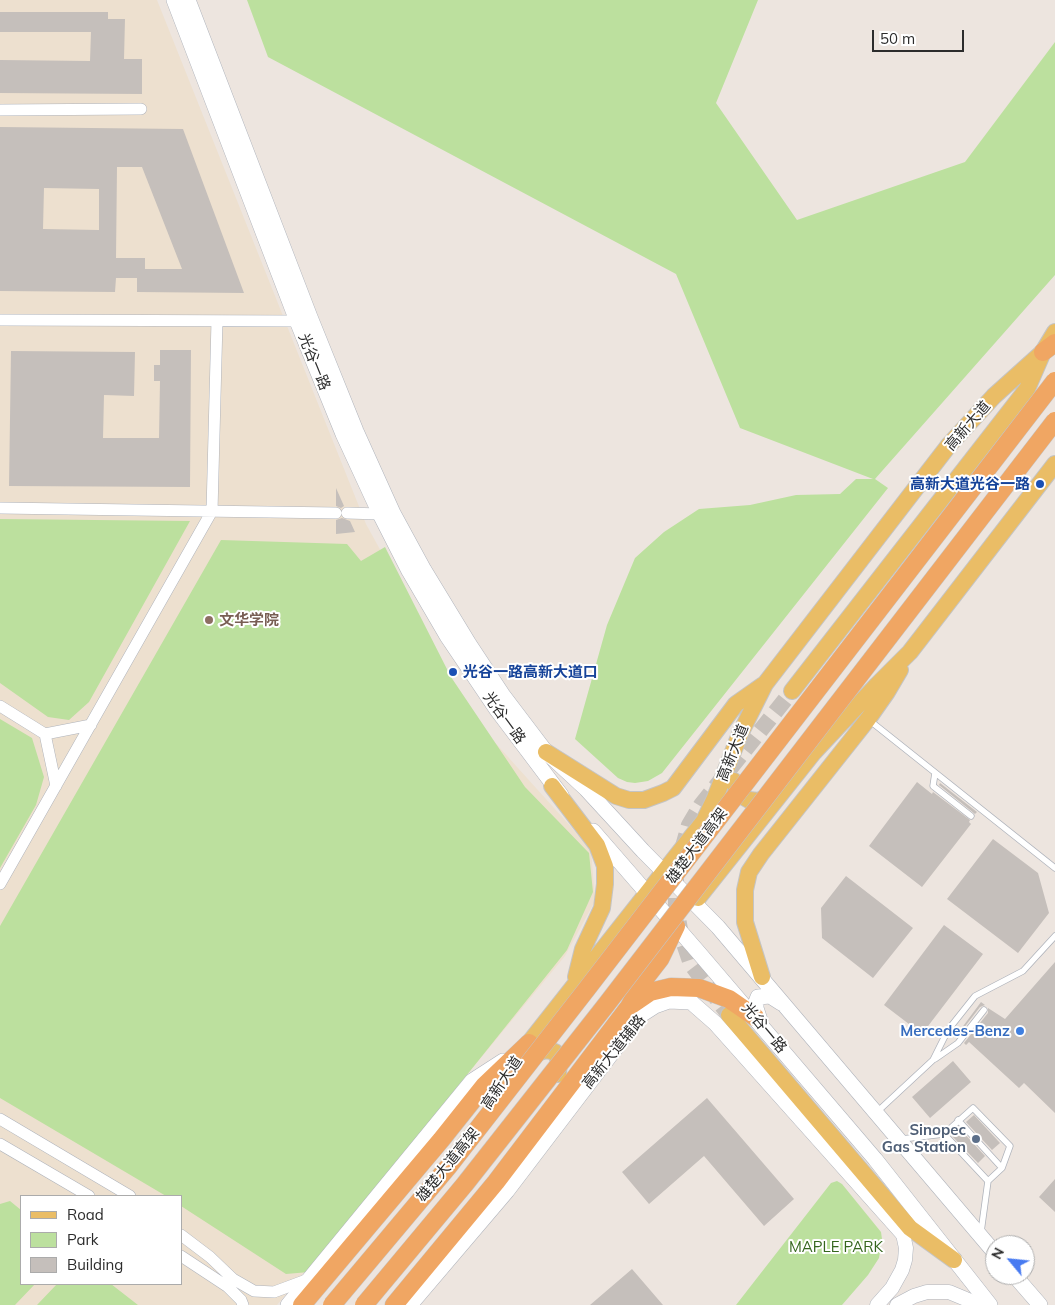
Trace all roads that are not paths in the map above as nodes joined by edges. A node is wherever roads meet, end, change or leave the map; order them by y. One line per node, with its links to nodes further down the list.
1 (174, 0): 7 (main road, 光谷一路)
2 (188, 0): 23 (main road, 光谷一路)
3 (142, 109): 4 (street)
4 (0, 110)
5 (0, 320): 6 (street)
6 (217, 321): 7 (street); 14 (street)
7 (297, 321): 15 (main road, 光谷一路)
8 (1055, 332): 9 (main road)
9 (1049, 348): 17 (main road, 高新大道); 18 (main road)
10 (1055, 381): 73 (highway, 雄楚大道高架, bridge)
11 (1055, 420): 74 (highway, 雄楚大道高架, bridge)
12 (1055, 464): 16 (main road)
13 (0, 508): 14 (street)
14 (212, 511): 15 (street); 21 (street)
15 (380, 514): 27 (main road, 光谷一路)
16 (910, 652): 20 (main road); 28 (main road)
17 (765, 684): 23 (main road); 24 (main road, 高新大道)
18 (792, 691)
19 (0, 706): 22 (street)
20 (868, 719): 25 (lane); 39 (main road)
21 (91, 725): 22 (street); 26 (street)
22 (45, 734): 26 (street)
23 (546, 752): 29 (main road, 光谷一路)
24 (732, 756): 28 (main road); 33 (main road, 高新大道)
25 (935, 773): 30 (lane); 32 (lane)
26 (56, 786): 34 (street)
27 (552, 786): 31 (main road, 光谷一路); 40 (main road)
28 (785, 790): 36 (main road)
29 (606, 811): 31 (main road); 33 (main road, 光谷一路)
30 (971, 816)
31 (591, 828): 35 (main road, 光谷一路)
32 (1055, 868)
33 (664, 872): 35 (main road, 高新大道); 36 (main road, 光谷一路)
34 (0, 884)
35 (647, 893): 37 (main road, 光谷一路); 40 (main road, 高新大道)
36 (695, 903): 37 (main road); 39 (main road, 光谷一路)
37 (676, 926): 41 (highway); 45 (main road, 光谷一路); 48 (main road)
38 (1055, 936): 47 (lane)
39 (762, 977): 42 (main road, 光谷一路)
40 (574, 985): 46 (main road, 高新大道)
41 (628, 1007): 45 (highway); 76 (highway)
42 (786, 1007): 45 (main road); 50 (main road, 光谷一路)
43 (984, 1010): 47 (lane)
44 (729, 1015): 60 (main road)
45 (759, 1022): 66 (main road, 光谷一路)
46 (529, 1043): 49 (main road, 高新大道); 67 (main road); 71 (highway)
47 (933, 1060): 50 (lane)
48 (558, 1077): 49 (main road); 75 (main road)
49 (495, 1096): 72 (main road, 高新大道)
50 (875, 1113): 54 (main road, 光谷一路)
51 (0, 1119): 59 (street)
52 (958, 1120): 53 (lane); 56 (lane); 56 (lane)
53 (944, 1134): 54 (lane); 57 (lane)
54 (898, 1140): 63 (main road, 光谷一路)
55 (0, 1144): 58 (street)
56 (1002, 1168): 57 (lane)
57 (988, 1181): 63 (lane)
58 (87, 1195)
59 (128, 1195)
60 (896, 1212): 61 (street); 66 (main road)
61 (904, 1235): 77 (main road, 高新大道辅路); 78 (street)
62 (182, 1236): 67 (street)
63 (981, 1236): 64 (main road, 光谷一路)
64 (985, 1241)
65 (182, 1257): 69 (street)
66 (954, 1260): 81 (main road, 光谷一路)
67 (311, 1278): 70 (main road)
68 (1023, 1285): 82 (main road)
69 (243, 1305)
70 (288, 1305)
71 (302, 1305)
72 (324, 1305)
73 (332, 1305)
74 (364, 1305)
75 (373, 1305)
76 (394, 1305)
77 (410, 1305)
78 (877, 1305)
79 (897, 1305): 80 (street)
80 (980, 1305)
81 (990, 1305)
82 (1040, 1305)

